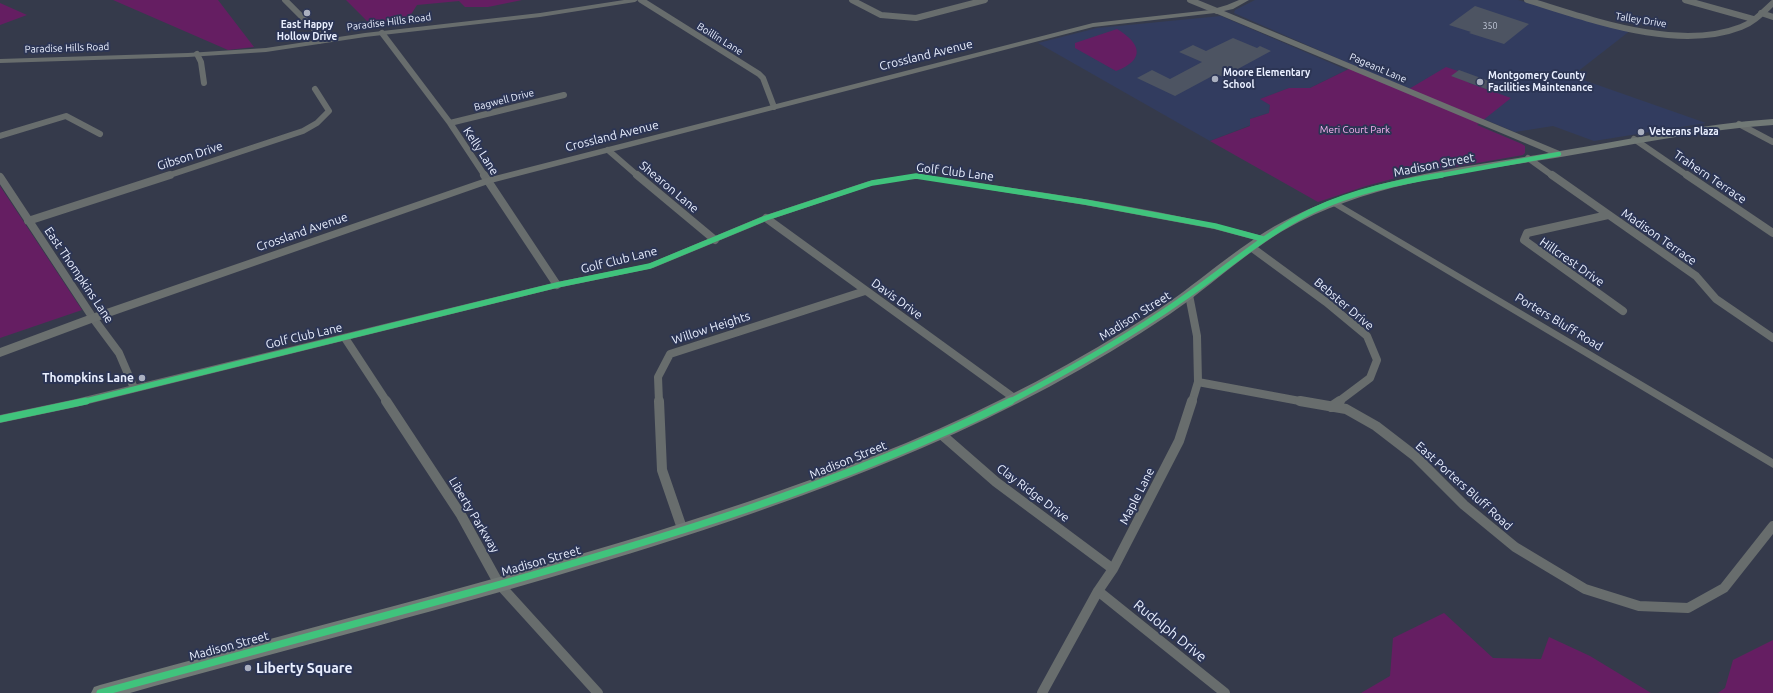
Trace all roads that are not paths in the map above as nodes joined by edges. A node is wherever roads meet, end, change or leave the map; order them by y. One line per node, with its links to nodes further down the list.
1 (285, 0): 16 (street)
2 (636, 0): 15 (street, Paradise Hills Road)
3 (641, 0): 22 (street, Boillin Lane)
4 (852, 0): 5 (street)
5 (985, 0)
6 (1190, 0): 11 (street, Pageant Lane)
7 (1245, 0): 11 (main road, Crossland Avenue)
8 (1527, 0): 14 (street, Talley Drive)
9 (1685, 0): 14 (street)
10 (1773, 4): 12 (street, Talley Drive)
11 (1217, 11): 22 (main road, Crossland Avenue); 31 (main road, Pageant Lane)
12 (1761, 13): 13 (street); 14 (street, Talley Drive)
13 (1773, 17)
14 (1753, 20)
15 (382, 33): 16 (street, Paradise Hills Road); 24 (street, Kelly Lane)
16 (318, 41): 17 (street, Paradise Hills Road)
17 (197, 54): 18 (street, Paradise Hills Road); 19 (street)
18 (0, 61)
19 (204, 83)
20 (314, 90): 38 (street, Gibson Drive)
21 (564, 95): 24 (street, Bagwell Drive)
22 (774, 107): 30 (main road, Crossland Avenue)
23 (1773, 122): 25 (main road, Madison Street)
24 (450, 123): 34 (street, Kelly Lane)
25 (1739, 124): 28 (main road, Madison Street); 29 (street)
26 (100, 134): 27 (street)
27 (0, 136)
28 (1634, 140): 31 (main road, Madison Street); 39 (street, Trahern Terrace)
29 (1773, 142)
30 (608, 150): 34 (main road, Crossland Avenue); 41 (street, Shearon Lane)
31 (1559, 154): 32 (main road, Madison Street)
32 (1528, 158): 35 (main road, Madison Street); 36 (street, Madison Terrace)
33 (0, 177): 38 (street, East Thompkins Lane)
34 (487, 181): 43 (street, Kelly Lane); 47 (main road, Crossland Avenue)
35 (1332, 202): 40 (main road, Madison Street); 57 (street, Porters Bluff Road)
36 (1608, 215): 46 (street, Hillcrest Drive); 49 (street, Madison Terrace)
37 (766, 218): 40 (street, Golf Club Lane); 41 (street, Golf Club Lane); 44 (street, Davis Drive)
38 (28, 222): 47 (street, East Thompkins Lane)
39 (1773, 233)
40 (1263, 239): 42 (main road, Madison Street)
41 (715, 240): 43 (street, Golf Club Lane)
42 (1251, 247): 45 (main road, Madison Street); 54 (street, Bebster Drive)
43 (557, 285): 48 (street, Golf Club Lane)
44 (866, 291): 53 (street, Davis Drive); 59 (street, Willow Heights)
45 (1189, 295): 51 (street, Maple Lane); 53 (main road, Madison Street)
46 (1623, 311)
47 (93, 318): 50 (main road, Crossland Avenue); 52 (street, East Thompkins Lane)
48 (345, 338): 52 (street, Golf Club Lane); 61 (street, Liberty Parkway)
49 (1773, 338)
50 (0, 353)
51 (1198, 382): 54 (street, East Porters Bluff Road); 60 (street, Maple Lane)
52 (134, 388): 55 (street, Golf Club Lane)
53 (1014, 398): 56 (main road, Madison Street)
54 (1331, 407): 58 (street, East Porters Bluff Road)
55 (0, 419)
56 (941, 434): 59 (main road, Madison Street); 60 (street, Clay Ridge Drive)
57 (1773, 464)
58 (1773, 526)
59 (683, 531): 61 (main road, Madison Street)
60 (1113, 569): 62 (street, Maple Lane)
61 (499, 584): 63 (main road, Madison Street); 64 (street, Liberty Parkway)
62 (1098, 591): 65 (street, Maple Lane); 66 (street, Rudolph Drive)
63 (100, 693)
64 (598, 693)
65 (1042, 693)
66 (1225, 693)

